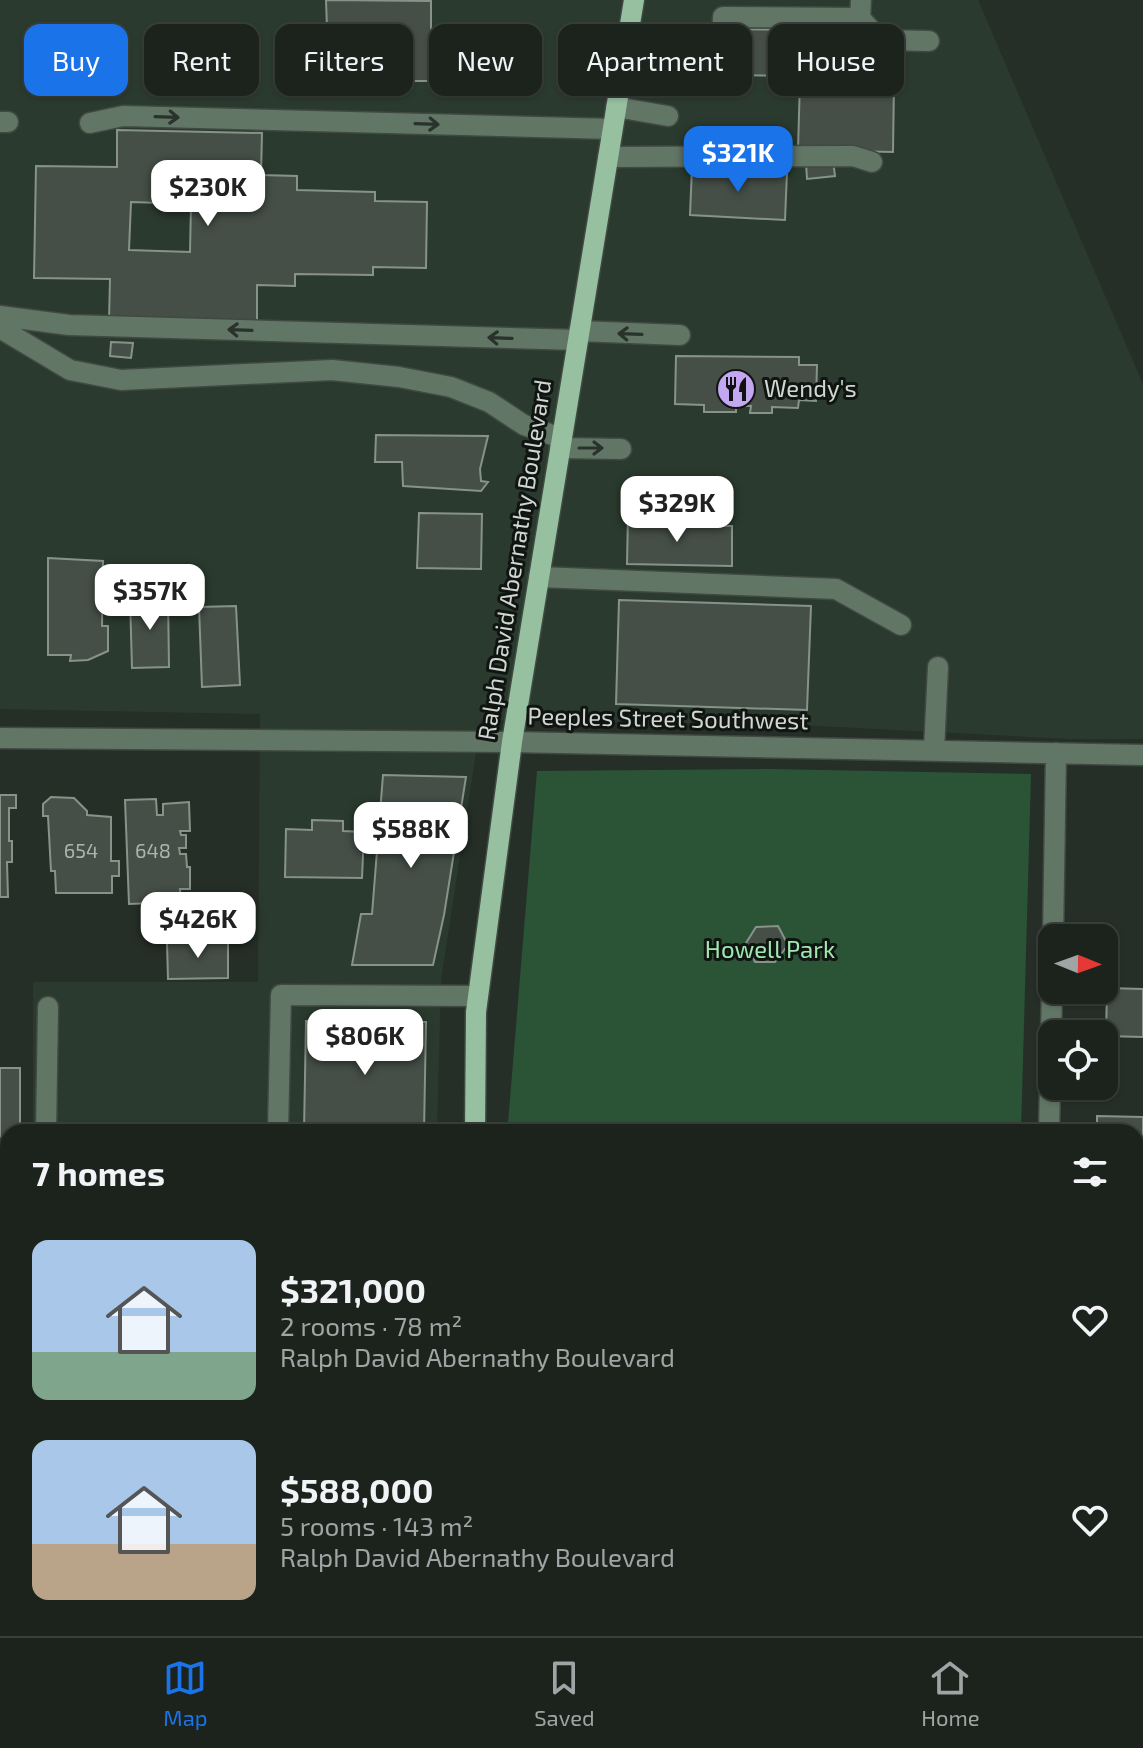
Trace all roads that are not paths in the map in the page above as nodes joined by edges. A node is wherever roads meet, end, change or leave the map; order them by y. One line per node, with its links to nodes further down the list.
1 (634, 0): 3 (main road, Ralph David Abernathy Boulevard)
2 (861, 9): 4 (street); 5 (street)
3 (631, 24)
4 (723, 24)
5 (929, 41)
6 (618, 96): 7 (main road, Ralph David Abernathy Boulevard)
7 (616, 107): 8 (street); 10 (main road, Ralph David Abernathy Boulevard)
8 (668, 116)
9 (90, 123): 10 (street, one-way to 10)
10 (612, 129): 11 (main road, Ralph David Abernathy Boulevard)
11 (608, 157): 12 (street); 15 (main road, Ralph David Abernathy Boulevard)
12 (872, 162)
13 (0, 316): 15 (street, one-way to 13)
14 (0, 328): 17 (street)
15 (579, 335): 16 (street, one-way to 15); 17 (main road, Ralph David Abernathy Boulevard)
16 (680, 335)
17 (561, 443): 18 (street, one-way to 18); 19 (main road, Ralph David Abernathy Boulevard)
18 (621, 449)
19 (539, 577): 20 (street); 23 (main road, Ralph David Abernathy Boulevard)
20 (901, 625)
21 (938, 667): 24 (street)
22 (0, 738): 23 (street, Peeples Street Southwest)
23 (512, 742): 24 (street, Peeples Street Southwest); 28 (main road, Ralph David Abernathy Boulevard)
24 (934, 750): 25 (street, Peeples Street Southwest)
25 (1056, 753): 26 (street, Peeples Street Southwest); 27 (street)
26 (1143, 755)
27 (1053, 924)
28 (478, 996): 32 (street); 33 (main road, Ralph David Abernathy Boulevard)
29 (48, 1007): 31 (street)
30 (1050, 1100): 34 (street)
31 (46, 1124)
32 (278, 1124)
33 (475, 1124)
34 (1049, 1124)

